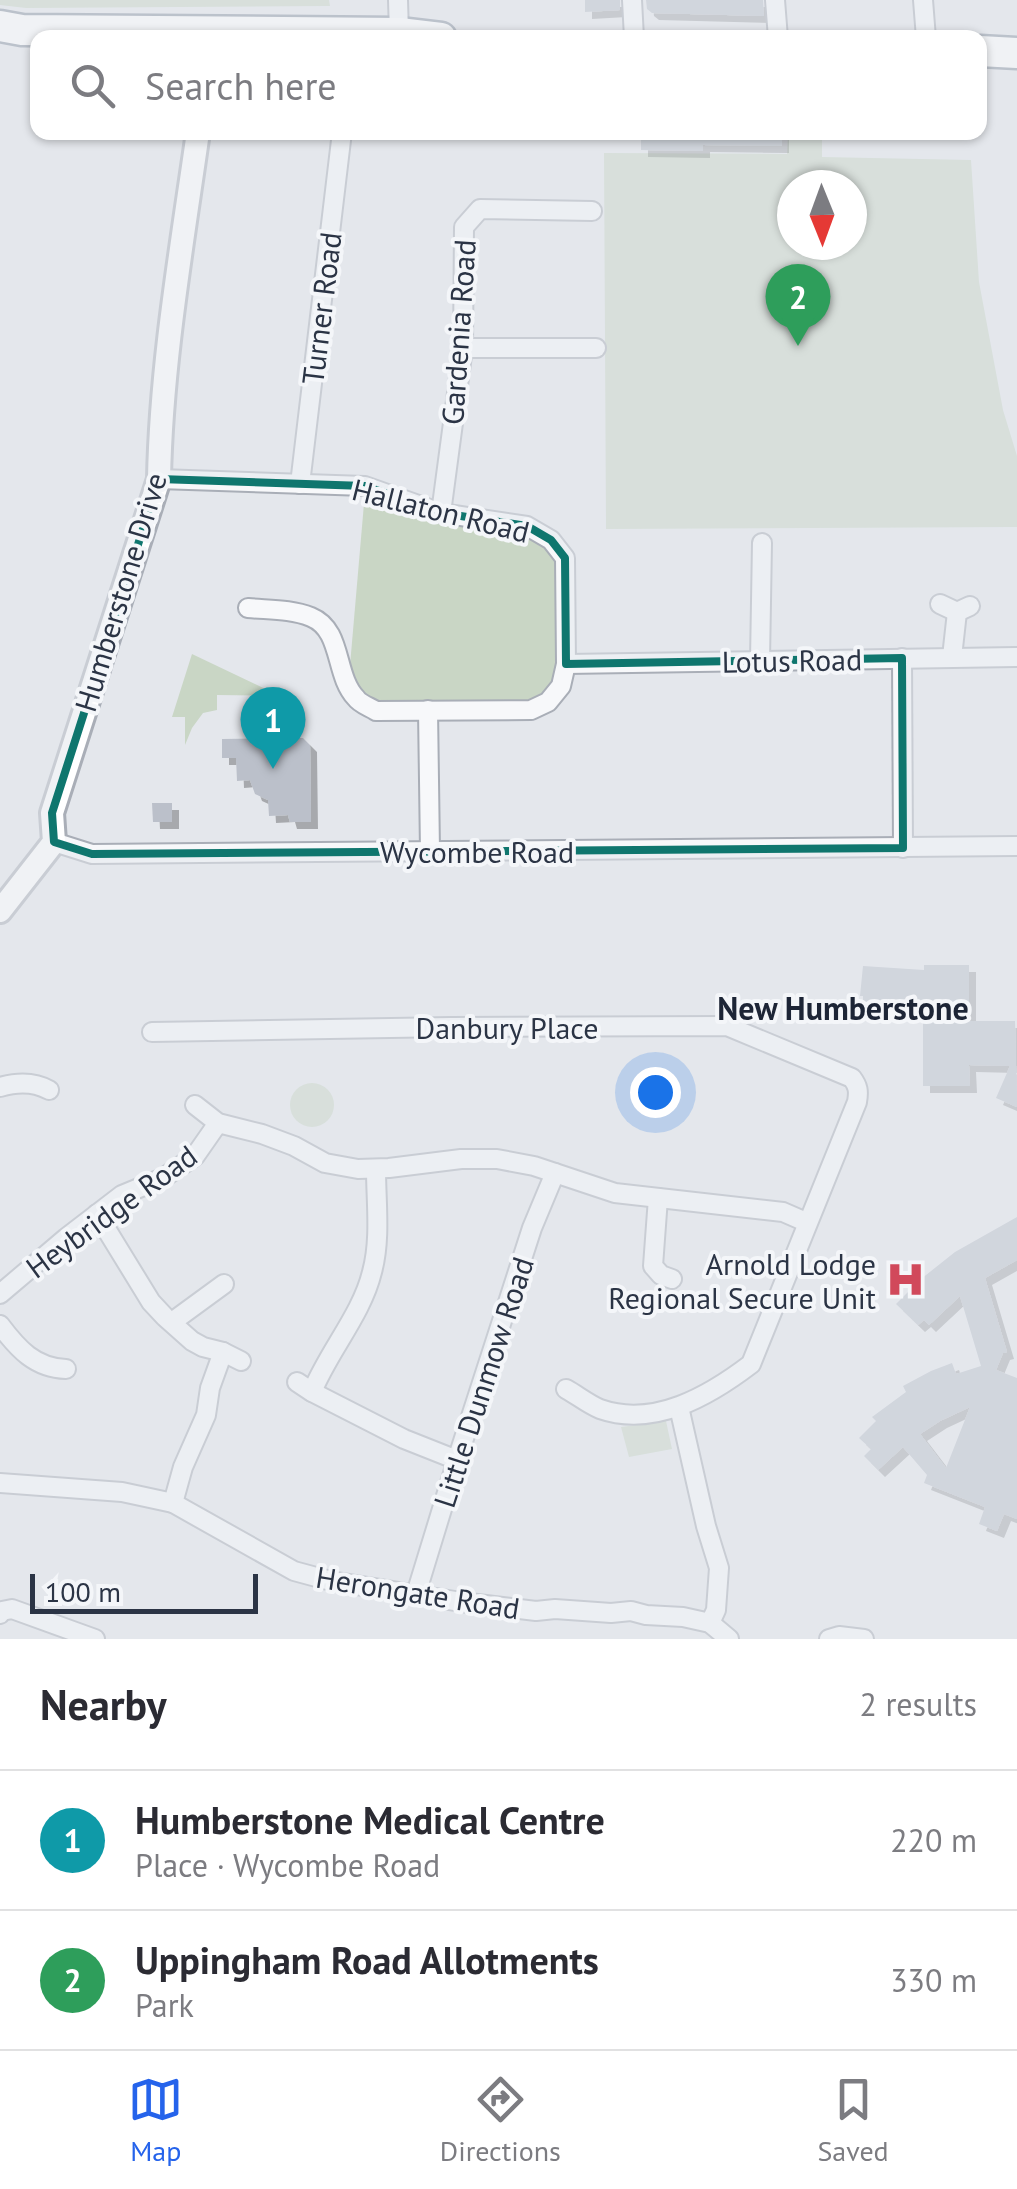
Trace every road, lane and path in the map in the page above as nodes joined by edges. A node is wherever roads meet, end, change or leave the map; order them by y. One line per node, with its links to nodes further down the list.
1 (398, 0): 7 (street)
2 (632, 0): 8 (street)
3 (776, 0): 9 (street)
4 (923, 0): 10 (street)
5 (0, 26): 6 (highway)
6 (30, 30)
7 (400, 30)
8 (634, 30)
9 (778, 30)
10 (925, 30)
11 (987, 51): 12 (highway)
12 (1017, 52)
13 (197, 140): 18 (street, Humberstone Drive)
14 (341, 140): 19 (street, Turner Road)
15 (592, 211): 16 (street, Gardenia Road)
16 (463, 348): 17 (street); 20 (street, Gardenia Road)
17 (596, 348)
18 (160, 478): 19 (street, Hallaton Road); 30 (street, Humberstone Drive)
19 (300, 484): 20 (street, Hallaton Road)
20 (442, 513): 28 (street, Hallaton Road)
21 (762, 543): 27 (street)
22 (248, 608): 29 (street)
23 (956, 608): 26 (street)
24 (1017, 657): 26 (street, Lotus Road)
25 (902, 658): 26 (street, Lotus Road); 27 (street, Lotus Road); 32 (street)
26 (952, 658)
27 (760, 660): 28 (street, Lotus Road)
28 (566, 664): 29 (street)
29 (428, 710): 33 (street)
30 (54, 842): 33 (street, Wycombe Road); 34 (street)
31 (1017, 846): 32 (street, Wycombe Road)
32 (903, 848): 33 (street, Wycombe Road)
33 (430, 851)
34 (0, 911)
35 (152, 1032): 44 (street, Danbury Place)
36 (0, 1087): 37 (street)
37 (49, 1090)
38 (195, 1106): 39 (street, Heybridge Road)
39 (218, 1123): 40 (street, Heybridge Road); 43 (street, Heybridge Road)
40 (376, 1169): 41 (street, Heybridge Road); 55 (street)
41 (555, 1173): 42 (street, Heybridge Road); 55 (street, Little Dunmow Road)
42 (658, 1198): 44 (street, Heybridge Road); 45 (street)
43 (98, 1214): 47 (street, Heybridge Road); 48 (street)
44 (806, 1222): 54 (street)
45 (672, 1279)
46 (224, 1284): 48 (street)
47 (0, 1294)
48 (172, 1322): 50 (street)
49 (0, 1326): 52 (street)
50 (223, 1352): 51 (street); 57 (street)
51 (241, 1362)
52 (66, 1369)
53 (566, 1388): 54 (street)
54 (679, 1407): 60 (street)
55 (456, 1460): 58 (street, Little Dunmow Road)
56 (0, 1484): 57 (street, Herongate Road)
57 (172, 1503): 58 (street, Herongate Road)
58 (416, 1594): 60 (street, Herongate Road)
59 (0, 1614): 61 (street)
60 (710, 1623): 62 (street)
61 (95, 1639)
62 (729, 1639)
63 (829, 1639): 64 (street)
64 (864, 1639)

